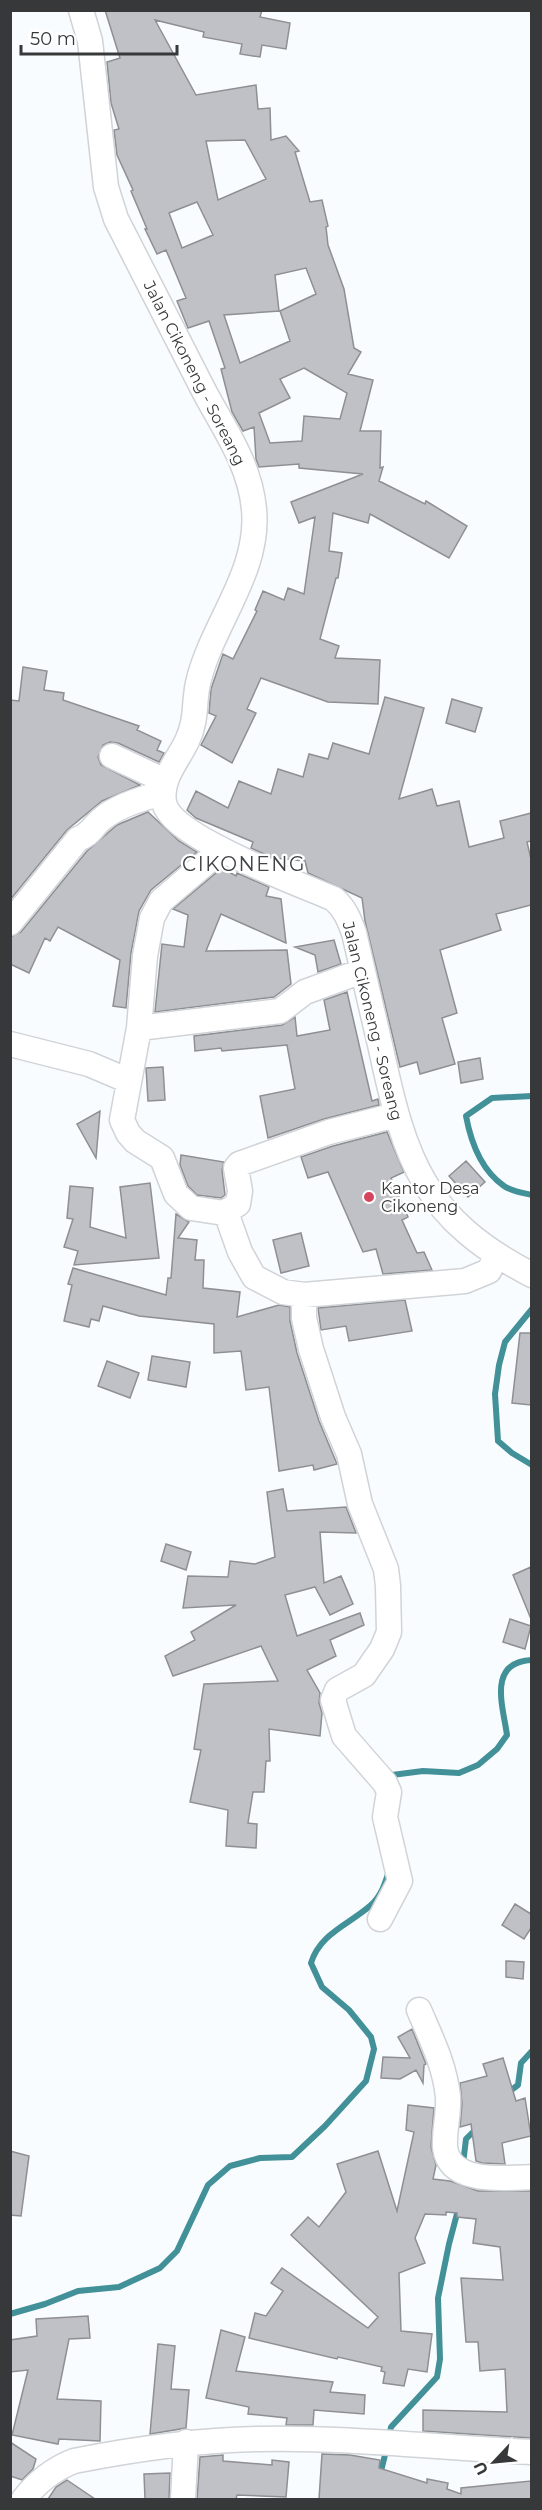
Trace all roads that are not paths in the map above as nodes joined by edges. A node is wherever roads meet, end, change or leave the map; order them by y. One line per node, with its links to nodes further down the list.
1 (81, 10): 3 (street, Jalan Cikoneng - Soreang)
2 (112, 756): 3 (street)
3 (164, 787): 4 (street, Jalan Cikoneng - Soreang); 5 (street)
4 (221, 850): 6 (street, Jalan Cikoneng - Soreang); 7 (street)
5 (10, 923)
6 (362, 971): 7 (street); 10 (street, Jalan Cikoneng - Soreang)
7 (139, 1028): 9 (street)
8 (10, 1044): 9 (street)
9 (129, 1081): 11 (street)
10 (396, 1115): 11 (street); 12 (street, Jalan Cikoneng - Soreang)
11 (224, 1213): 14 (street)
12 (496, 1256): 13 (street, Jalan Cikoneng - Soreang); 14 (street)
13 (531, 1275)
14 (304, 1295): 15 (street)
15 (380, 1918)
16 (419, 2010): 17 (street)
17 (531, 2177)
18 (186, 2442): 19 (street); 20 (street); 21 (street)
19 (531, 2452)
20 (23, 2499)
21 (183, 2499)

